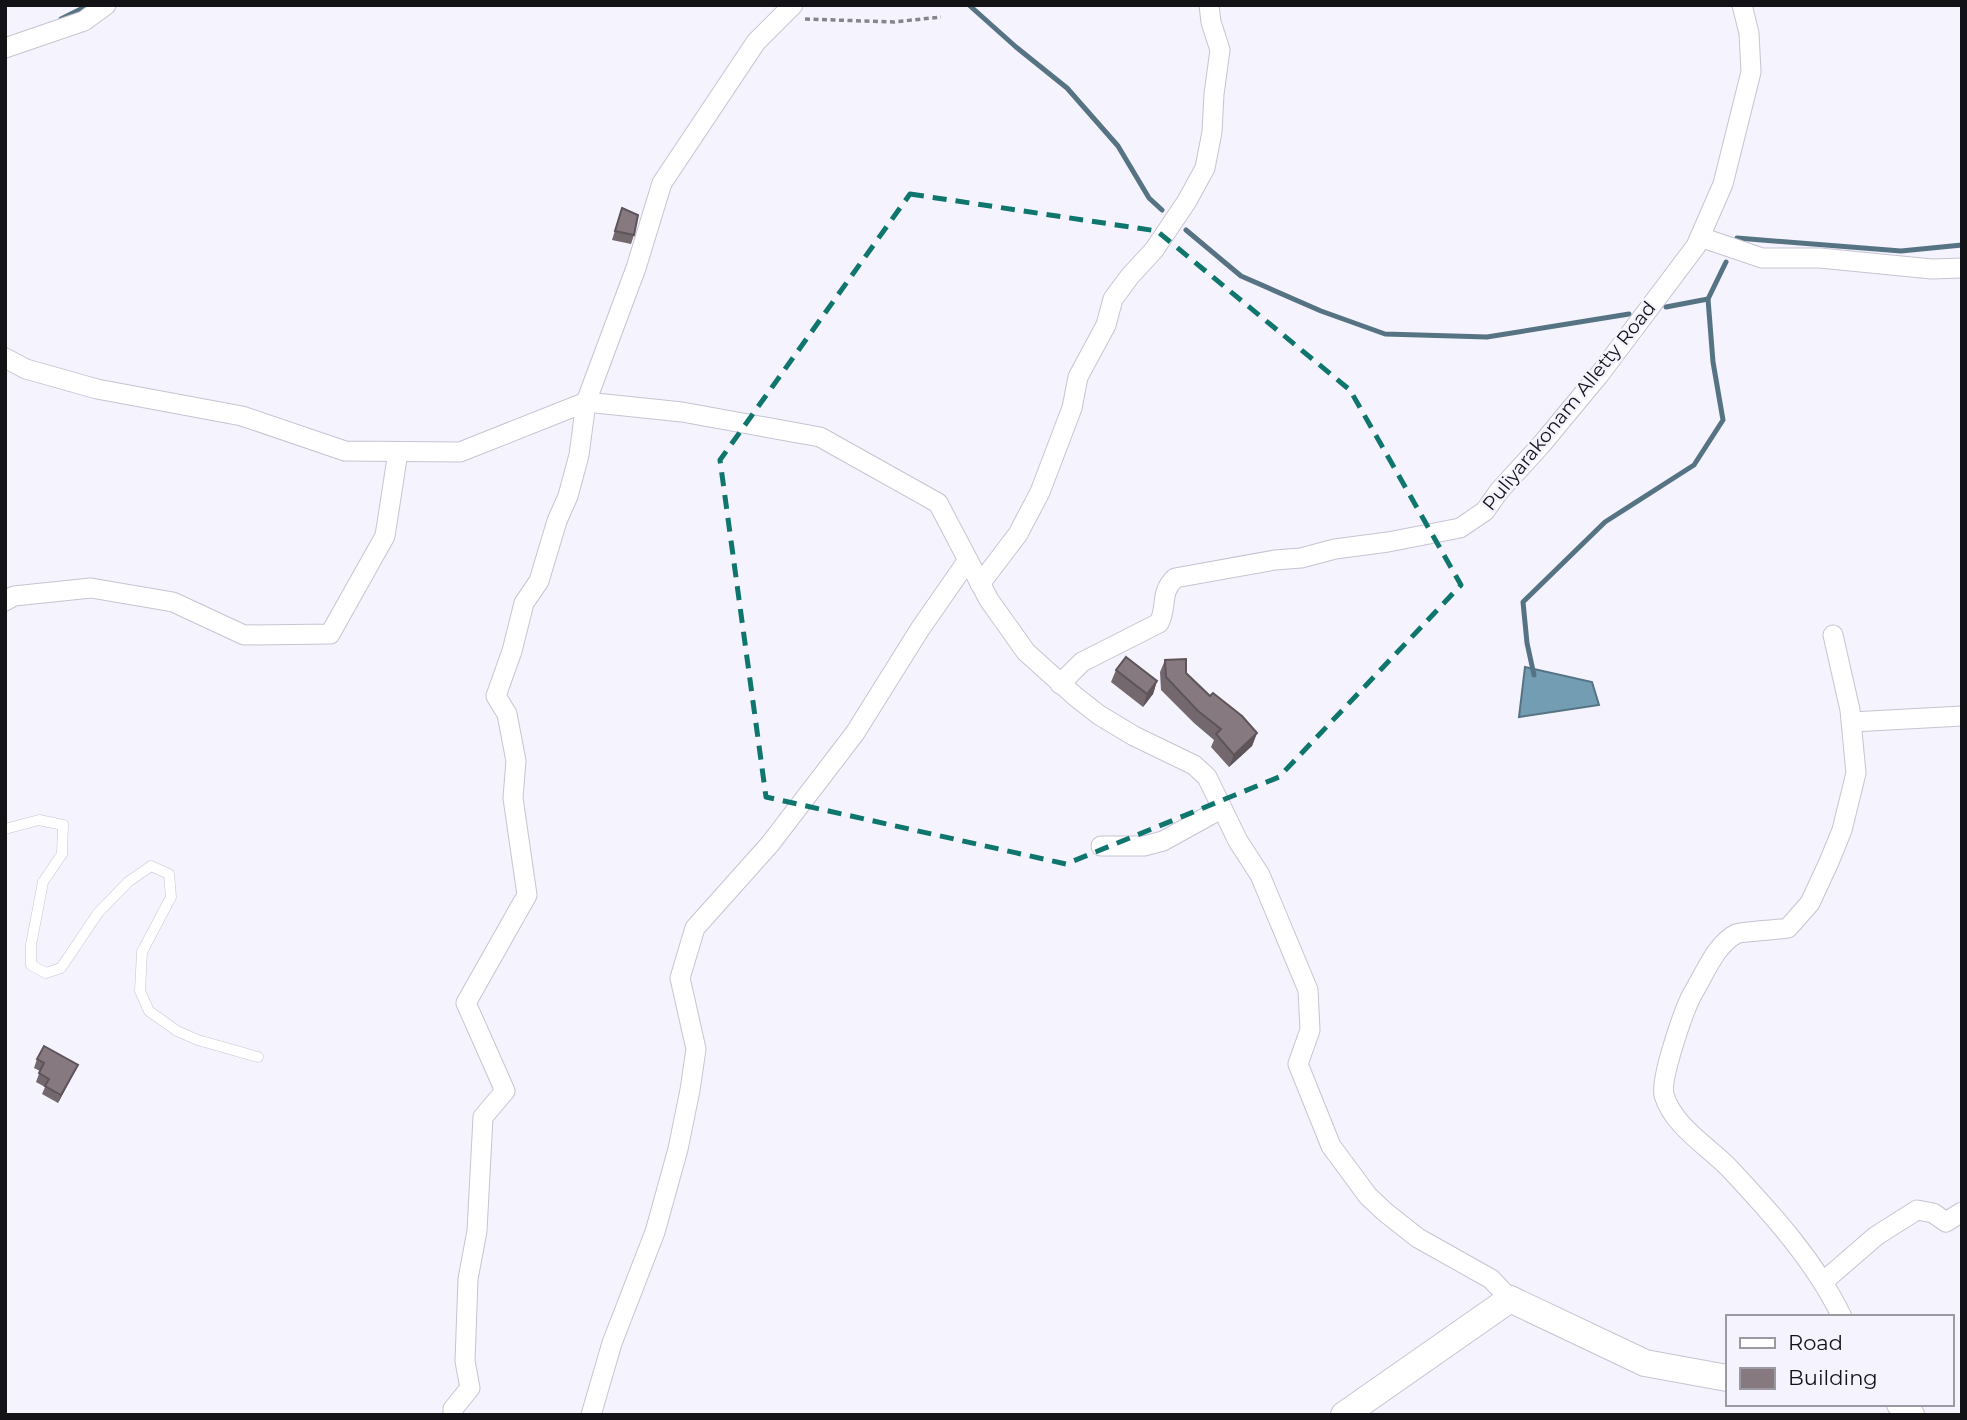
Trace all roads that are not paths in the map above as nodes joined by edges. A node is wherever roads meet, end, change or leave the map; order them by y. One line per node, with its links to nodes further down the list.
1 (106, 5): 5 (street)
2 (1209, 5): 12 (street)
3 (1742, 5): 6 (street, Puliyarakonam Alletty Road)
4 (787, 11): 9 (street)
5 (5, 48)
6 (1700, 237): 7 (street); 15 (street, Puliyarakonam Alletty Road)
7 (1962, 268)
8 (5, 358): 10 (street)
9 (586, 402): 10 (street); 11 (street); 27 (street)
10 (398, 452): 13 (street)
11 (968, 560): 12 (street); 28 (street)
12 (980, 584): 15 (street)
13 (5, 601)
14 (1833, 635): 17 (street)
15 (1060, 684): 18 (street)
16 (1962, 716): 17 (street)
17 (1852, 722): 23 (street)
18 (1221, 809): 20 (street); 24 (street)
19 (5, 829): 21 (lane)
20 (1101, 846)
21 (258, 1057)
22 (1962, 1212): 23 (street)
23 (1824, 1281): 25 (street)
24 (1510, 1299): 26 (main road); 29 (main road)
25 (1841, 1315)
26 (1726, 1378)
27 (453, 1415)
28 (592, 1415)
29 (1344, 1415)

